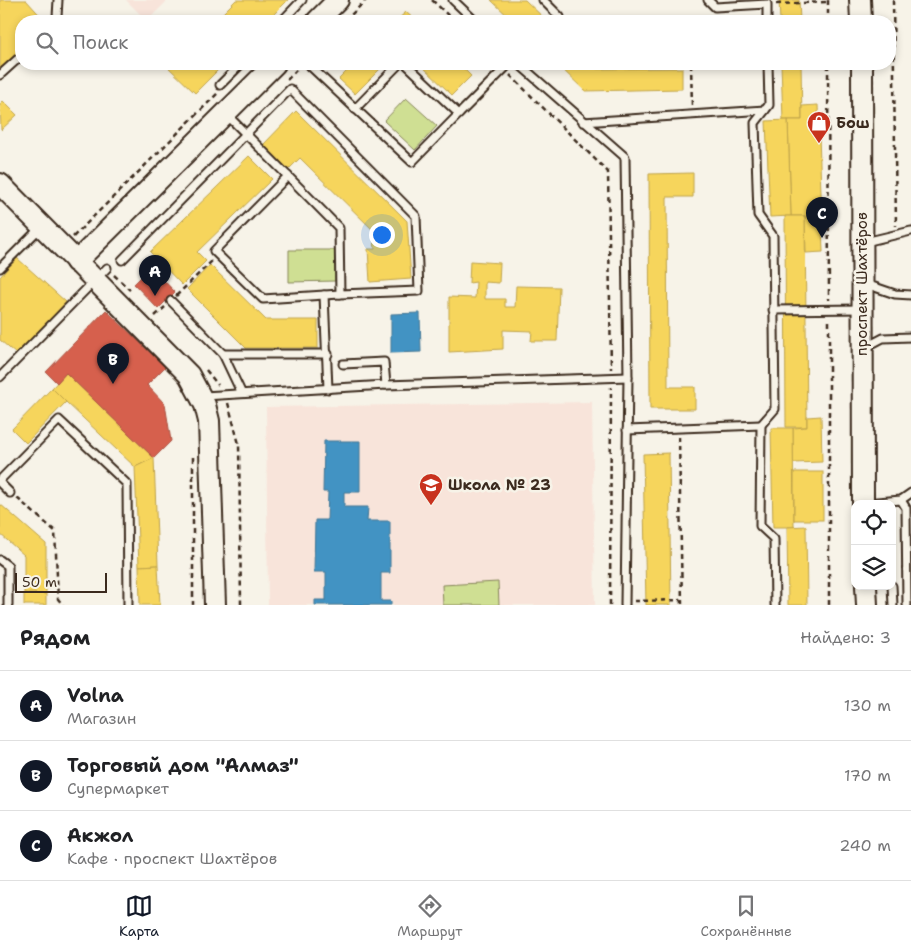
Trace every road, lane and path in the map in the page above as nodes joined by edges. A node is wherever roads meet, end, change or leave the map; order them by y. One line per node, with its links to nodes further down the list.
1 (58, 0): 13 (lane)
2 (302, 0): 14 (lane)
3 (338, 0): 15 (street)
4 (366, 0): 16 (path)
5 (432, 0): 17 (path)
6 (453, 0): 18 (lane)
7 (543, 0): 19 (lane)
8 (708, 0): 12 (lane)
9 (860, 0): 22 (street)
10 (892, 0): 23 (path)
11 (828, 1): 12 (path); 21 (path)
12 (767, 4): 20 (lane)
13 (56, 15)
14 (288, 15)
15 (323, 15)
16 (351, 15)
17 (448, 15)
18 (469, 15)
19 (558, 15)
20 (767, 15)
21 (828, 15)
22 (861, 15)
23 (892, 15)
24 (15, 61): 38 (lane)
25 (236, 70): 39 (lane)
26 (269, 70): 42 (street)
27 (314, 70): 40 (lane)
28 (392, 70): 40 (lane)
29 (412, 70): 43 (lane)
30 (502, 70): 43 (lane)
31 (510, 70): 73 (path)
32 (526, 70): 45 (lane)
33 (690, 70): 44 (path)
34 (768, 70): 41 (lane)
35 (828, 70): 64 (path)
36 (862, 70): 53 (street, проспект Шахтёров)
37 (893, 70): 51 (path)
38 (0, 74)
39 (220, 88): 52 (path)
40 (355, 109): 43 (lane)
41 (765, 110): 44 (lane); 66 (lane)
42 (225, 113): 46 (lane); 56 (street)
43 (459, 114)
44 (692, 114): 45 (lane)
45 (583, 122): 74 (lane)
46 (245, 133): 47 (lane); 55 (lane); 60 (lane)
47 (288, 176): 54 (lane); 60 (lane)
48 (0, 184): 49 (street)
49 (42, 227): 56 (street); 57 (lane)
50 (911, 231): 51 (lane)
51 (896, 234): 53 (lane)
52 (72, 238)
53 (862, 242): 59 (street, проспект Шахтёров)
54 (218, 255): 61 (lane); 63 (path)
55 (122, 260)
56 (76, 262): 58 (street)
57 (0, 268)
58 (102, 274): 75 (lane); 79 (street)
59 (864, 283): 62 (lane); 65 (street, проспект Шахтёров)
60 (340, 294): 61 (lane)
61 (324, 295): 71 (lane)
62 (911, 295)
63 (171, 301): 67 (path); 70 (lane)
64 (829, 309): 65 (lane); 66 (lane); 103 (path)
65 (862, 309): 69 (street, проспект Шахтёров)
66 (774, 310): 80 (lane)
67 (155, 316)
68 (911, 336): 69 (lane)
69 (861, 350): 87 (street, проспект Шахтёров)
70 (223, 354): 71 (lane); 78 (lane)
71 (328, 354): 77 (lane)
72 (343, 364): 76 (lane)
73 (611, 377): 74 (lane); 76 (lane); 100 (path)
74 (628, 377): 82 (lane)
75 (0, 378)
76 (386, 385): 77 (lane)
77 (328, 389): 78 (lane)
78 (241, 392): 79 (lane)
79 (201, 396): 99 (street)
80 (761, 425): 81 (lane); 102 (lane)
81 (678, 428): 82 (lane); 93 (path)
82 (627, 430): 94 (lane)
83 (193, 449): 98 (path)
84 (0, 482): 85 (lane); 97 (lane)
85 (10, 492): 96 (path)
86 (911, 494): 88 (lane)
87 (864, 500)
88 (901, 500): 89 (lane); 106 (lane)
89 (896, 501)
90 (0, 560): 95 (lane)
91 (866, 590): 104 (street)
92 (892, 590): 105 (lane)
93 (682, 600): 94 (path); 101 (path)
94 (625, 603)
95 (8, 605)
96 (63, 605)
97 (128, 605)
98 (194, 605)
99 (215, 605)
100 (610, 605)
101 (682, 605)
102 (775, 605)
103 (829, 605)
104 (866, 605)
105 (893, 605)
106 (907, 605)

